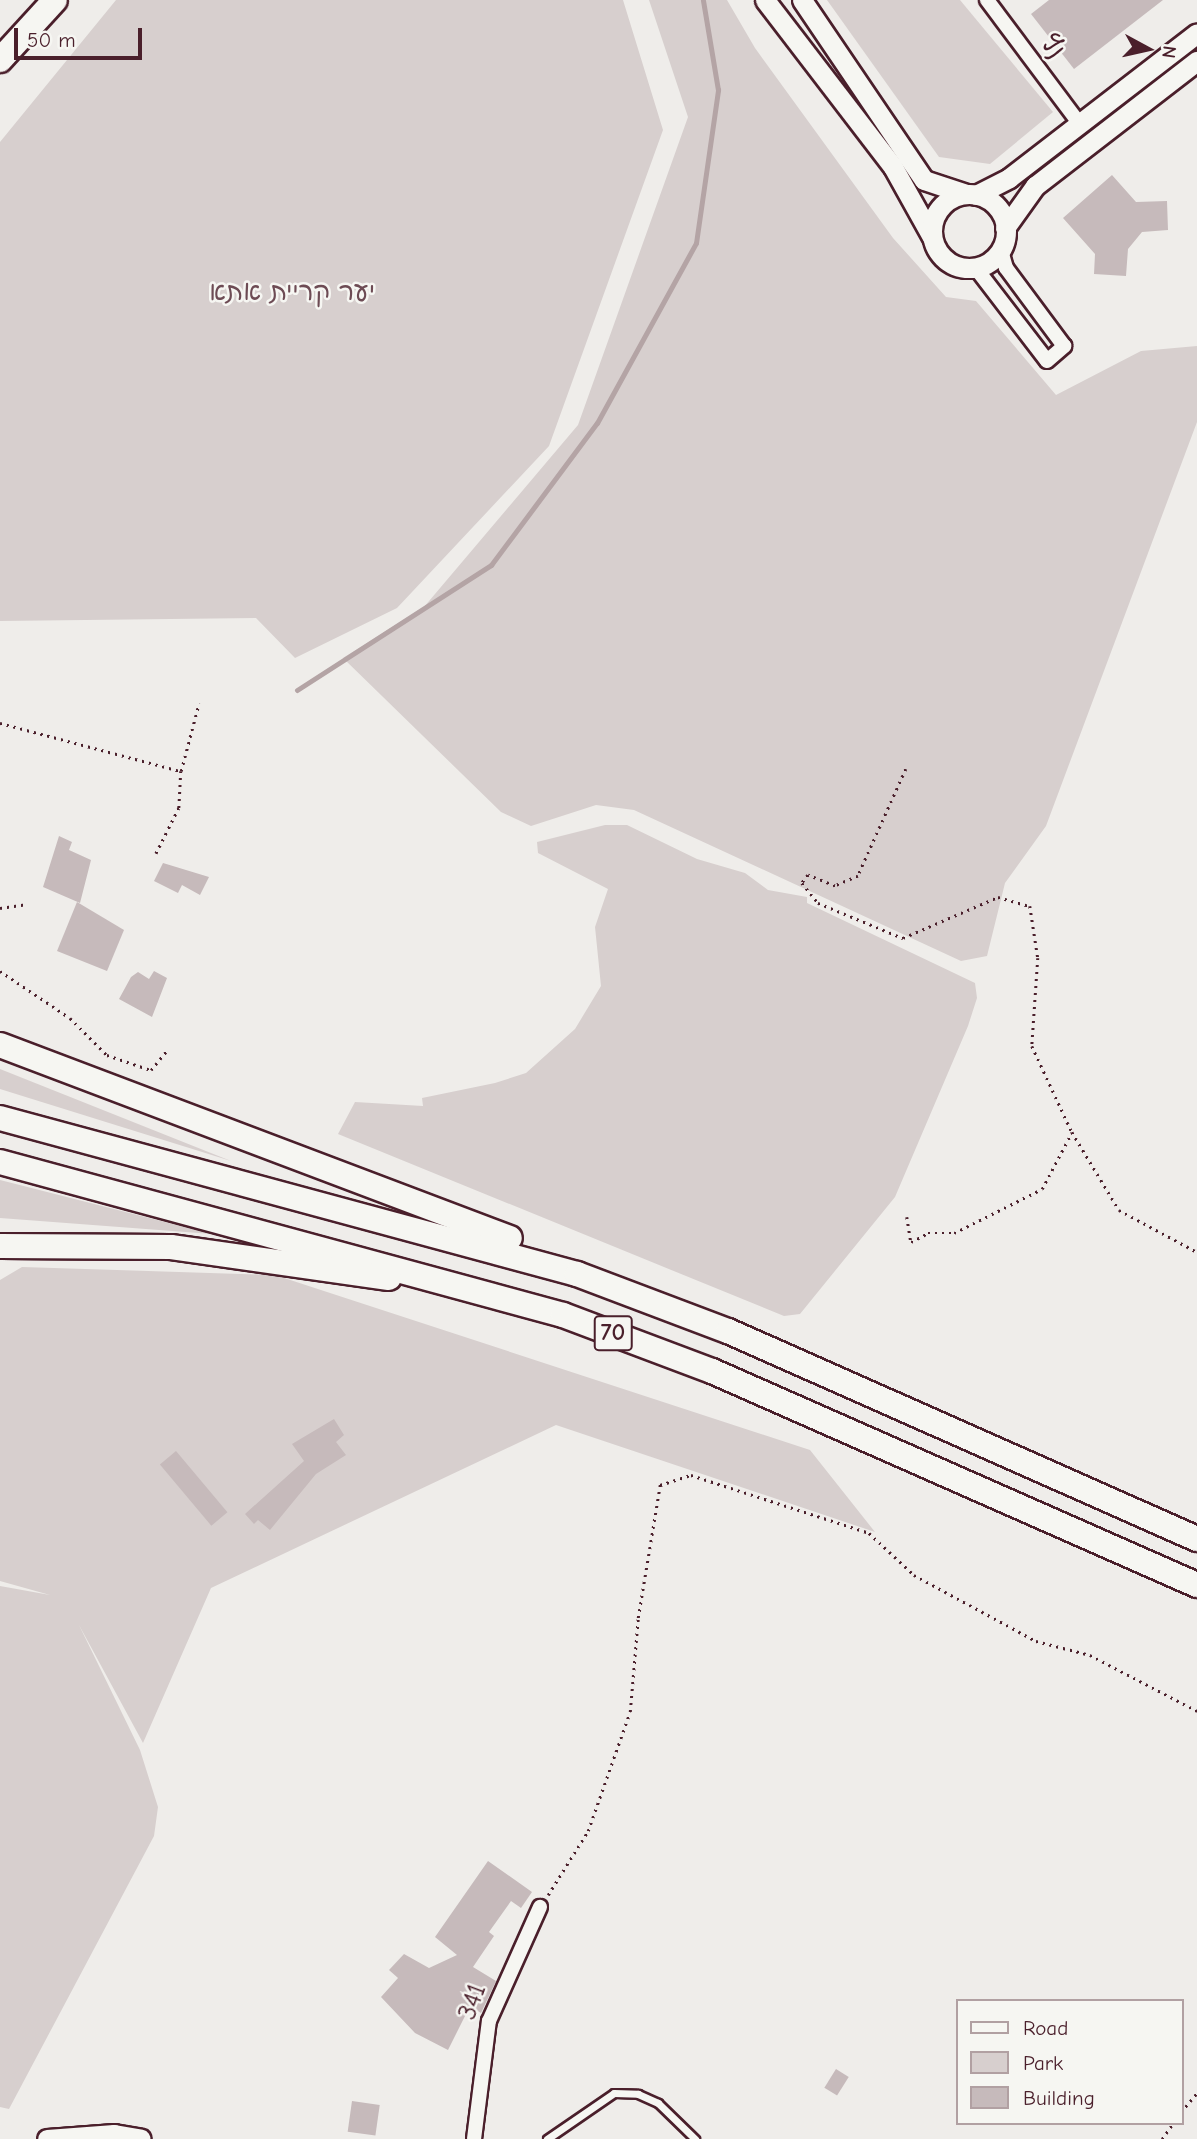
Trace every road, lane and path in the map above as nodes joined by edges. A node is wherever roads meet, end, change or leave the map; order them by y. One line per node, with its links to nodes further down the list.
1 (55, 0): 6 (highway)
2 (765, 0): 11 (street)
3 (802, 0): 9 (street)
4 (991, 2): 8 (street, נץ)
5 (1197, 33): 8 (street)
6 (0, 60)
7 (1197, 61): 10 (street)
8 (1079, 123): 9 (street)
9 (971, 195): 10 (street); 11 (street)
10 (1005, 228): 12 (street)
11 (932, 237): 13 (street)
12 (1001, 250): 13 (street); 13 (street)
13 (975, 267)
14 (200, 703): 17 (path)
15 (0, 723): 17 (path)
16 (906, 769): 25 (path)
17 (181, 771): 18 (path)
18 (156, 854)
19 (28, 904): 20 (path)
20 (0, 908)
21 (0, 971): 23 (path)
22 (0, 1045): 31 (highway)
23 (167, 1050)
24 (0, 1118): 31 (highway, 70)
25 (1072, 1132): 27 (path); 29 (path)
26 (0, 1162): 30 (highway, 70)
27 (906, 1217)
28 (0, 1246): 30 (highway)
29 (1197, 1252)
30 (635, 1340): 33 (highway, 70)
31 (787, 1357): 32 (highway, 70)
32 (1197, 1539)
33 (1197, 1585)
34 (1197, 1711): 35 (path)
35 (540, 1907): 38 (street, 341)
36 (1197, 2093): 37 (path)
37 (1183, 2110)
38 (473, 2120): 41 (street); 42 (street)
39 (47, 2139): 40 (street)
40 (141, 2139)
41 (464, 2139)
42 (474, 2139)
43 (547, 2139): 44 (lane)
44 (695, 2139)

